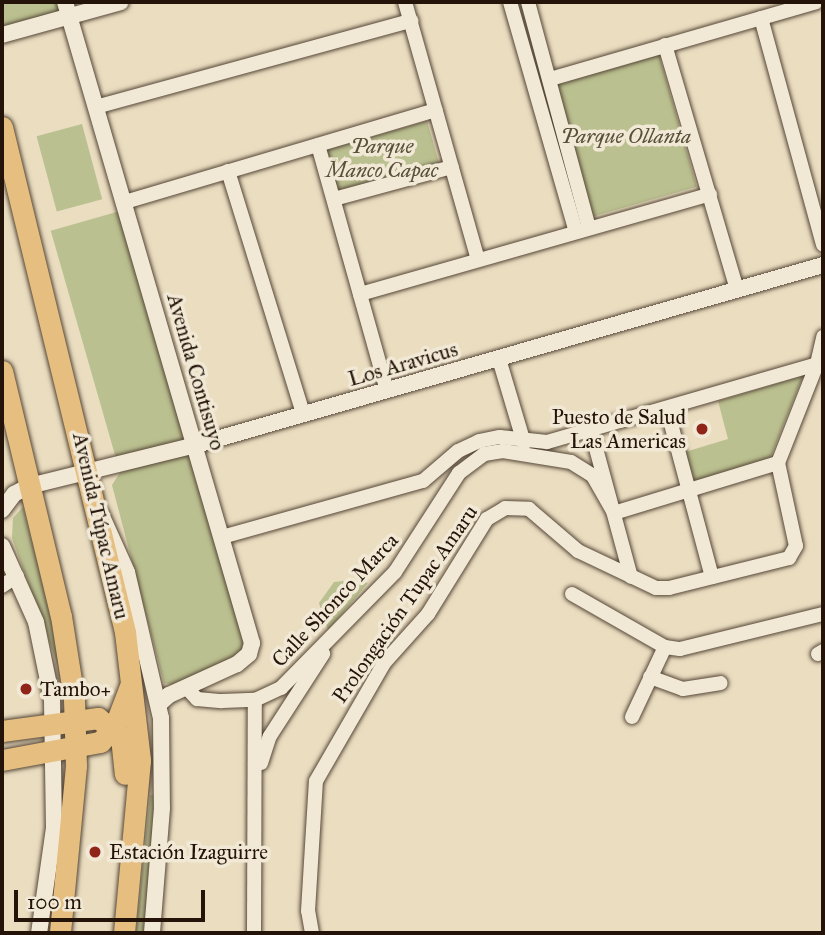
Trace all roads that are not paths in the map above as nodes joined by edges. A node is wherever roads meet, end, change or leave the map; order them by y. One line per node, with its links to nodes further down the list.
1 (121, 2): 6 (street)
2 (405, 2): 8 (street)
3 (510, 2): 21 (street)
4 (528, 2): 11 (street)
5 (816, 2): 7 (street)
6 (67, 9): 9 (street); 12 (street, Avenida Contisuyo)
7 (761, 18): 10 (street); 22 (street)
8 (411, 21): 12 (street); 13 (street)
9 (2, 35)
10 (665, 46): 11 (street); 18 (street)
11 (550, 79): 21 (street)
12 (96, 107): 20 (street, Avenida Contisuyo)
13 (436, 110): 15 (street); 16 (street)
14 (2, 127): 39 (main road, Avenida Túpac Amaru)
15 (318, 145): 17 (street); 19 (street)
16 (452, 167): 19 (street); 23 (street)
17 (228, 172): 20 (street); 33 (street)
18 (710, 194): 21 (street); 25 (street)
19 (334, 199): 26 (street)
20 (125, 202): 37 (street, Avenida Contisuyo)
21 (582, 230): 23 (street)
22 (823, 245)
23 (478, 260): 26 (street)
24 (823, 265): 25 (street, Los Aravicus)
25 (737, 290): 28 (street, Los Aravicus)
26 (360, 294): 31 (street)
27 (823, 337): 29 (street)
28 (499, 359): 31 (street, Los Aravicus); 36 (street)
29 (817, 364): 32 (street); 38 (street)
30 (4, 380): 35 (main road); 40 (main road)
31 (387, 390): 33 (street, Los Aravicus)
32 (667, 409): 34 (street); 41 (street)
33 (303, 414): 37 (street, Los Aravicus)
34 (591, 430): 36 (street); 44 (street)
35 (2, 442)
36 (524, 443): 45 (street)
37 (196, 444): 39 (street, Los Aravicus); 45 (street, Avenida Contisuyo)
38 (778, 463): 41 (street); 50 (street, Prolongación Tupac Amaru)
39 (88, 472): 40 (street, Los Aravicus); 42 (main road, Avenida Túpac Amaru)
40 (29, 486): 43 (street, Los Aravicus); 63 (main road)
41 (688, 490): 44 (street); 50 (street)
42 (96, 506): 56 (main road, Avenida Túpac Amaru); 61 (street)
43 (2, 510)
44 (614, 513): 49 (street); 54 (street, Calle Shonco Marca)
45 (222, 537): 59 (street, Avenida Contisuyo)
46 (2, 539): 47 (street)
47 (5, 552): 48 (street)
48 (17, 576): 51 (street); 63 (street)
49 (631, 577): 50 (street, Prolongación Tupac Amaru); 75 (street, Prolongación Tupac Amaru)
50 (712, 577)
51 (2, 586)
52 (572, 594): 55 (street)
53 (823, 614): 55 (street)
54 (339, 629): 60 (street, Calle Shonco Marca); 68 (street)
55 (665, 647): 57 (street)
56 (131, 676): 64 (main road); 72 (main road, Avenida Túpac Amaru)
57 (650, 677): 58 (street); 62 (street)
58 (721, 683)
59 (187, 688): 60 (street, Calle Shonco Marca); 61 (street, Avenida Contisuyo)
60 (255, 700): 68 (street)
61 (159, 704): 73 (street)
62 (632, 716)
63 (64, 721): 64 (main road); 65 (main road); 66 (main road)
64 (114, 727): 66 (main road); 71 (main road)
65 (2, 730)
66 (65, 750): 67 (main road); 69 (street); 70 (main road)
67 (2, 760)
68 (257, 790): 74 (street)
69 (39, 933)
70 (60, 933)
71 (114, 933)
72 (124, 933)
73 (152, 933)
74 (254, 933)
75 (312, 933)

